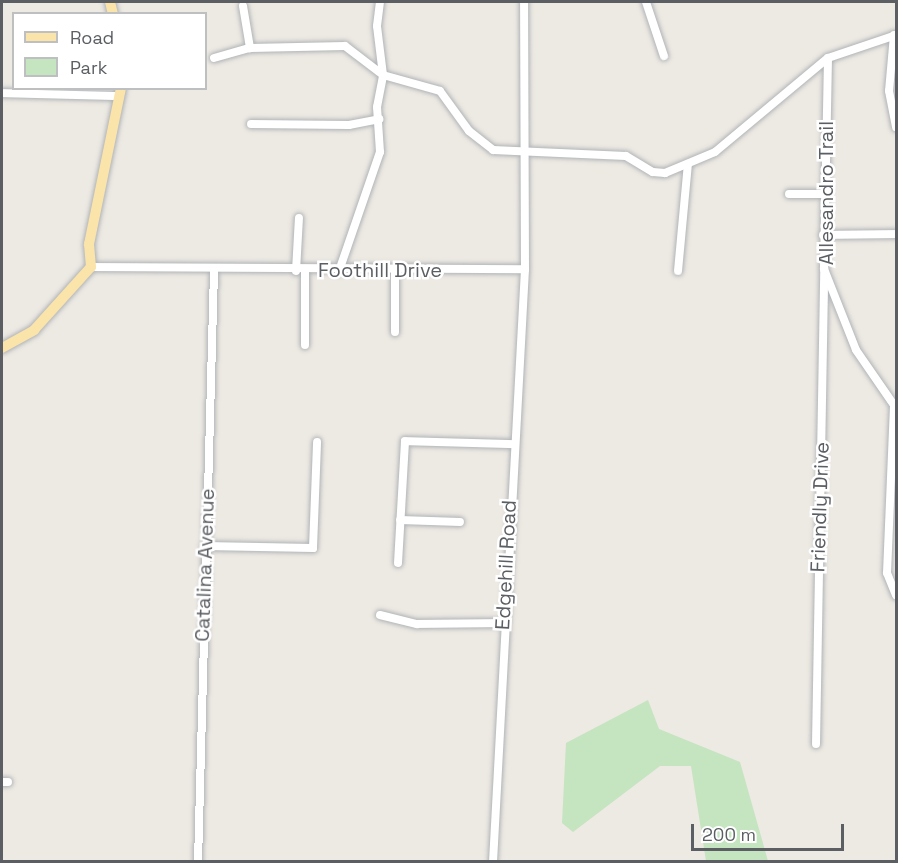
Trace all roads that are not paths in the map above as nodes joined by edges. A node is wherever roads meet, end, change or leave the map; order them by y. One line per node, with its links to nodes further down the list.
1 (380, 2): 10 (street)
2 (524, 2): 16 (street)
3 (646, 2): 7 (street)
4 (243, 6): 6 (street)
5 (895, 35): 9 (street); 15 (street)
6 (250, 48): 8 (street); 10 (street)
7 (664, 56)
8 (214, 58)
9 (828, 58): 17 (street); 19 (street, Allesandro Trail)
10 (383, 75): 13 (street); 16 (street)
11 (120, 92): 12 (street); 23 (main road)
12 (2, 93)
13 (378, 119): 14 (street); 29 (street)
14 (251, 124)
15 (897, 127)
16 (525, 153): 17 (street); 25 (street)
17 (688, 164): 30 (street)
18 (789, 194): 19 (street)
19 (823, 194): 22 (street, Allesandro Trail)
20 (298, 218): 28 (street)
21 (897, 234): 22 (street)
22 (823, 235): 26 (street, Allesandro Trail)
23 (90, 267): 24 (street, Foothill Drive); 33 (main road)
24 (214, 269): 28 (street, Foothill Drive); 39 (street, Catalina Avenue)
25 (525, 269): 27 (street, Foothill Drive); 36 (street, Edgehill Road)
26 (824, 269): 34 (street, Allesandro Trail); 44 (street, Friendly Drive)
27 (395, 270): 29 (street, Foothill Drive); 31 (street)
28 (301, 271): 29 (street, Foothill Drive); 32 (street)
29 (339, 271)
30 (678, 271)
31 (395, 332)
32 (305, 345)
33 (2, 348)
34 (896, 407): 41 (street, Allesandro Trail)
35 (317, 442): 39 (street)
36 (513, 444): 37 (street); 43 (street, Edgehill Road)
37 (400, 520): 38 (street); 40 (street)
38 (460, 522)
39 (205, 546): 45 (street, Catalina Avenue)
40 (398, 563)
41 (897, 595)
42 (380, 615): 43 (street)
43 (503, 623): 46 (street, Edgehill Road)
44 (816, 744)
45 (198, 861)
46 (493, 861)

